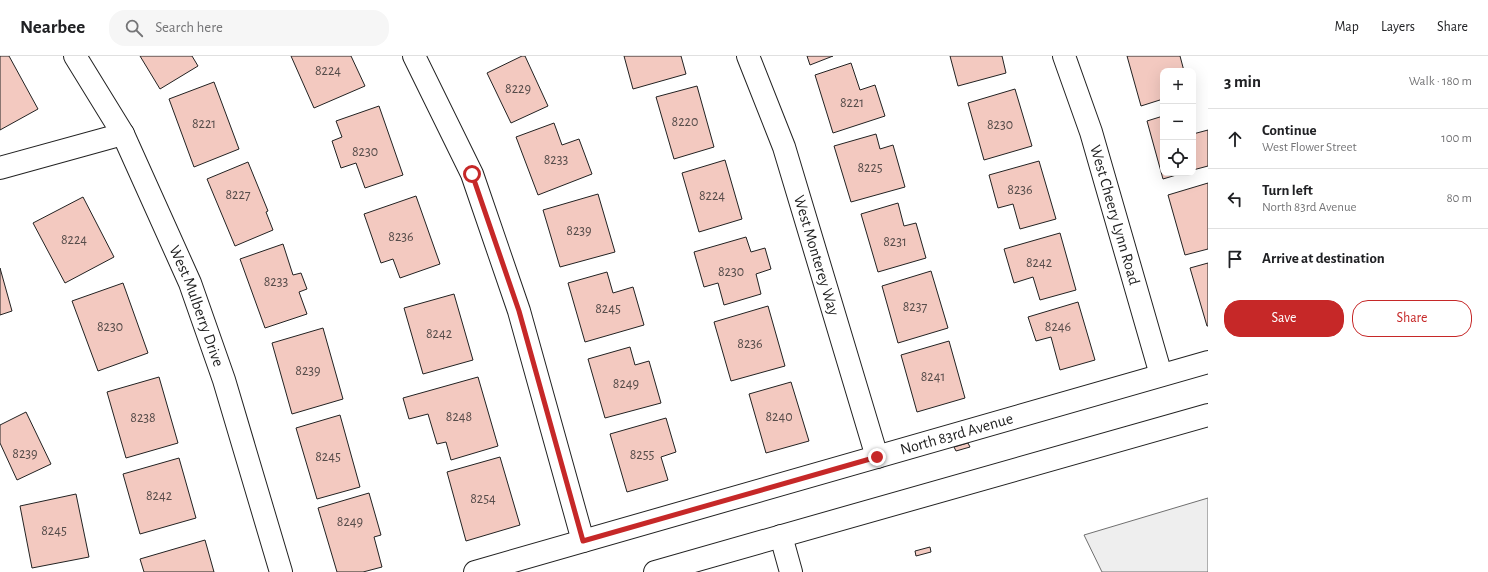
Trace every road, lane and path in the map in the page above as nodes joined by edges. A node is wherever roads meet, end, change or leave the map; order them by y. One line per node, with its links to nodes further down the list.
1 (75, 56): 5 (street, West Mulberry Drive)
2 (414, 56): 12 (street)
3 (748, 56): 10 (street, West Monterey Way)
4 (1064, 56): 8 (street, West Cheery Lynn Road)
5 (123, 134): 6 (street); 13 (street, West Mulberry Drive)
6 (0, 168)
7 (1208, 362): 8 (street, North 83rd Avenue)
8 (1161, 375): 10 (street, North 83rd Avenue)
9 (1208, 416): 11 (street)
10 (877, 457): 12 (street, North 83rd Avenue)
11 (781, 536): 15 (street); 16 (street)
12 (583, 541): 14 (street, North 83rd Avenue)
13 (281, 572)
14 (475, 572)
15 (655, 572)
16 (791, 572)

